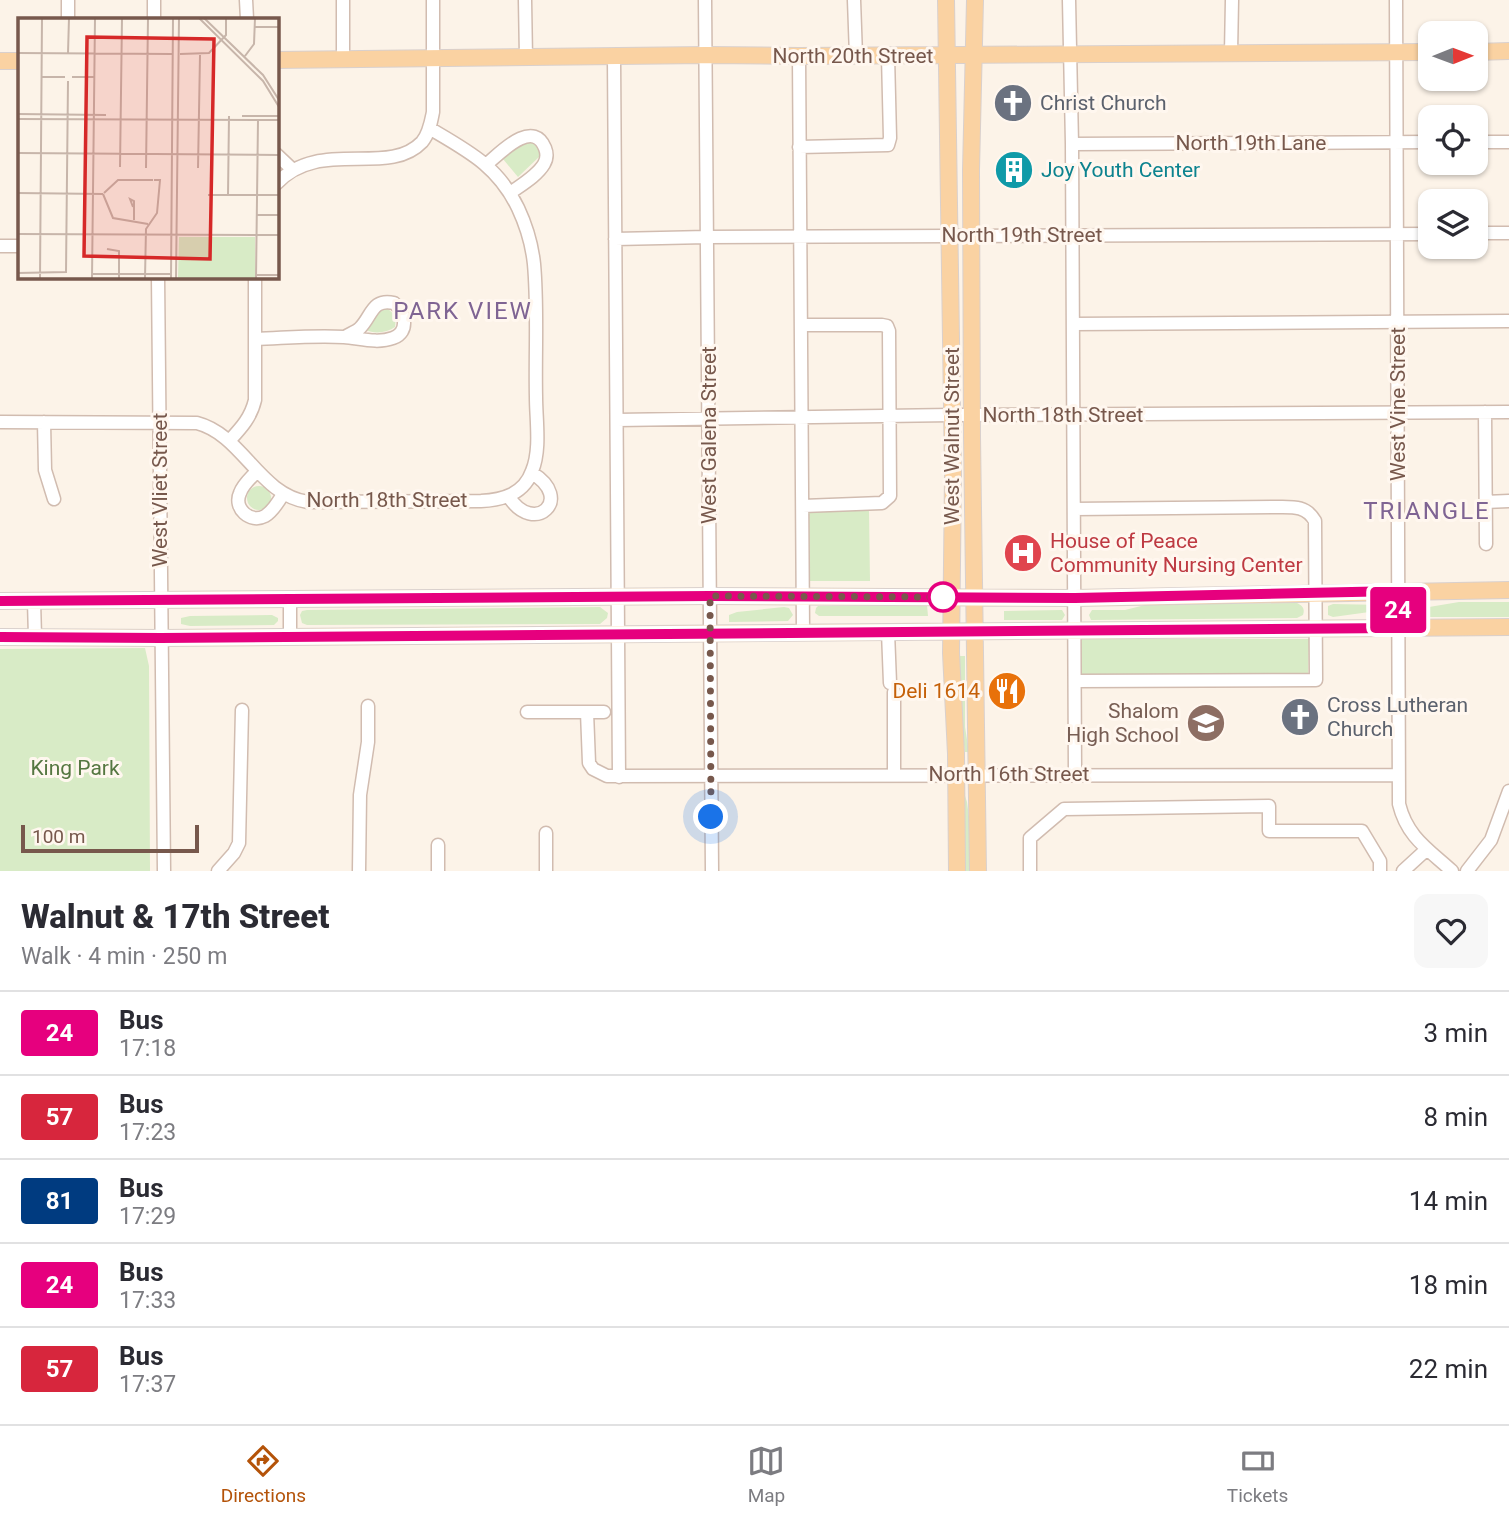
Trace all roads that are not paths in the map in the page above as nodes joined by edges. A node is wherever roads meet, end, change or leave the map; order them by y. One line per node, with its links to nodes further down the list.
1 (68, 0): 14 (street)
2 (154, 0): 15 (street)
3 (246, 0): 16 (street)
4 (343, 0): 32 (street)
5 (433, 0): 33 (street)
6 (525, 0): 29 (street)
7 (705, 0): 23 (street, West Galena Street)
8 (855, 0): 27 (street)
9 (946, 0): 24 (main road, West Walnut Street)
10 (975, 0): 25 (main road, West Walnut Street)
11 (1069, 0): 22 (street)
12 (1232, 0): 20 (street)
13 (1396, 0): 21 (street, West Vine Street)
14 (68, 18)
15 (154, 18)
16 (247, 18)
17 (1509, 51): 19 (main road)
18 (1418, 52): 21 (main road, North 20th Street)
19 (1488, 52)
20 (1231, 53): 21 (main road, North 20th Street); 22 (main road, North 20th Street)
21 (1396, 53): 37 (street, West Vine Street)
22 (1071, 54): 25 (main road, North 20th Street); 41 (street)
23 (706, 55): 26 (main road, North 20th Street); 30 (main road, North 20th Street); 55 (street, West Galena Street)
24 (947, 55): 25 (main road, North 20th Street); 28 (main road, North 20th Street); 52 (main road, West Walnut Street)
25 (974, 55): 53 (main road, West Walnut Street)
26 (799, 56): 27 (main road, North 20th Street); 42 (street)
27 (856, 56): 28 (main road, North 20th Street)
28 (888, 56): 42 (street)
29 (526, 58): 30 (main road, North 20th Street); 33 (main road, North 20th Street)
30 (614, 58): 57 (street)
31 (278, 60): 32 (main road, North 20th Street)
32 (343, 60): 33 (main road, North 20th Street)
33 (433, 60): 36 (street)
34 (0, 61): 35 (main road)
35 (18, 61)
36 (429, 128): 44 (street); 45 (street)
37 (1397, 142): 38 (street, North 19th Lane); 41 (street, North 19th Lane); 51 (street, West Vine Street)
38 (1418, 142)
39 (1488, 142): 40 (street)
40 (1509, 142)
41 (1072, 144): 54 (street)
42 (799, 147): 56 (street)
43 (278, 155): 45 (street)
44 (487, 164): 47 (street); 47 (street)
45 (293, 170): 46 (street)
46 (278, 182)
47 (510, 193): 83 (street)
48 (1418, 233): 51 (street, North 19th Street)
49 (1488, 233): 50 (street)
50 (1509, 233)
51 (1397, 234): 54 (street, North 19th Street); 63 (street, West Vine Street)
52 (949, 235): 53 (street, North 19th Street); 56 (street, North 19th Street); 72 (main road, West Walnut Street)
53 (972, 235): 54 (street, North 19th Street); 73 (main road, West Walnut Street)
54 (1072, 235): 64 (street)
55 (707, 236): 56 (street, North 19th Street); 57 (street, North 19th Street); 76 (street, West Galena Street)
56 (800, 237): 65 (street)
57 (615, 239): 77 (street)
58 (0, 246): 59 (street)
59 (18, 246)
60 (158, 278): 80 (street, West Vliet Street)
61 (255, 278): 67 (street)
62 (1509, 321): 63 (street)
63 (1397, 322): 64 (street); 68 (street, West Vine Street)
64 (1073, 324): 71 (street)
65 (801, 325): 74 (street); 75 (street)
66 (345, 337): 66 (street); 67 (street)
67 (256, 339): 81 (street)
68 (1399, 412): 69 (street, North 18th Street); 71 (street, North 18th Street); 93 (street, West Vine Street)
69 (1485, 412): 70 (street, North 18th Street); 88 (street)
70 (1509, 412)
71 (1073, 414): 73 (street, North 18th Street); 90 (street)
72 (952, 415): 73 (street, North 18th Street); 74 (street, North 18th Street); 98 (main road, West Walnut Street)
73 (973, 415): 99 (main road, West Walnut Street)
74 (890, 416): 75 (street, North 18th Street); 89 (street)
75 (801, 417): 76 (street, North 18th Street); 89 (street)
76 (709, 418): 77 (street, North 18th Street); 95 (street, West Galena Street)
77 (617, 420): 97 (street)
78 (0, 422): 79 (street, North 18th Street)
79 (44, 422): 80 (street, North 18th Street); 86 (street)
80 (159, 422): 81 (street, North 18th Street); 104 (street, West Vliet Street)
81 (230, 440): 82 (street, North 18th Street)
82 (257, 471): 84 (street, North 18th Street); 84 (street)
83 (532, 473): 85 (street); 85 (street)
84 (284, 494): 85 (street, North 18th Street)
85 (509, 497)
86 (54, 499)
87 (1509, 501): 88 (street)
88 (1485, 502): 91 (street)
89 (803, 506): 96 (street)
90 (1074, 509): 94 (street); 100 (street)
91 (1486, 544)
92 (1509, 590): 93 (main road)
93 (1398, 591): 94 (main road); 106 (street, West Vine Street)
94 (1315, 593): 100 (main road); 107 (street)
95 (710, 596): 96 (main road); 97 (main road); 111 (street, West Galena Street)
96 (803, 596): 98 (main road); 112 (street)
97 (618, 597): 101 (main road); 114 (street)
98 (952, 597): 99 (main road); 108 (main road, West Walnut Street)
99 (975, 597): 100 (main road); 109 (main road, West Walnut Street)
100 (1075, 598): 110 (street)
101 (290, 600): 104 (main road); 115 (street)
102 (0, 601): 103 (main road)
103 (34, 601): 104 (main road); 117 (street)
104 (161, 601): 118 (street, West Vliet Street)
105 (1509, 627): 106 (main road)
106 (1398, 628): 107 (main road); 129 (street, West Vine Street)
107 (1315, 629): 110 (main road); 119 (street)
108 (952, 631): 109 (main road); 113 (main road); 128 (main road, West Walnut Street)
109 (975, 631): 110 (main road); 125 (main road, West Walnut Street)
110 (1076, 631): 119 (street)
111 (710, 632): 112 (main road); 114 (main road); 130 (street, West Galena Street)
112 (803, 632): 113 (main road)
113 (888, 632): 127 (street)
114 (618, 633): 115 (main road); 131 (street)
115 (290, 636): 118 (main road)
116 (0, 637): 117 (main road)
117 (35, 637): 118 (main road)
118 (161, 638): 136 (street, West Vliet Street)
119 (1075, 681): 126 (street)
120 (368, 706): 138 (street)
121 (243, 710): 137 (street)
122 (527, 712): 123 (street)
123 (587, 712): 124 (street); 131 (street)
124 (604, 712)
125 (976, 774): 126 (street, North 16th Street); 128 (street, North 16th Street); 143 (main road, West Walnut Street)
126 (1075, 774): 129 (street, North 16th Street)
127 (894, 775): 128 (street, North 16th Street); 130 (street, North 16th Street)
128 (956, 775): 142 (main road, West Walnut Street)
129 (1398, 775): 135 (street, West Vine Street)
130 (711, 776): 131 (street, North 16th Street); 141 (street, West Galena Street)
131 (620, 777)
132 (1509, 793): 148 (street)
133 (546, 833): 140 (street)
134 (438, 845): 139 (street)
135 (1427, 849): 146 (street); 147 (street, West Vine Street)
136 (164, 871)
137 (218, 871)
138 (359, 871)
139 (438, 871)
140 (546, 871)
141 (712, 871)
142 (957, 871)
143 (978, 871)
144 (1030, 871): 145 (street)
145 (1380, 871)
146 (1403, 871)
147 (1452, 871)
148 (1467, 871)

